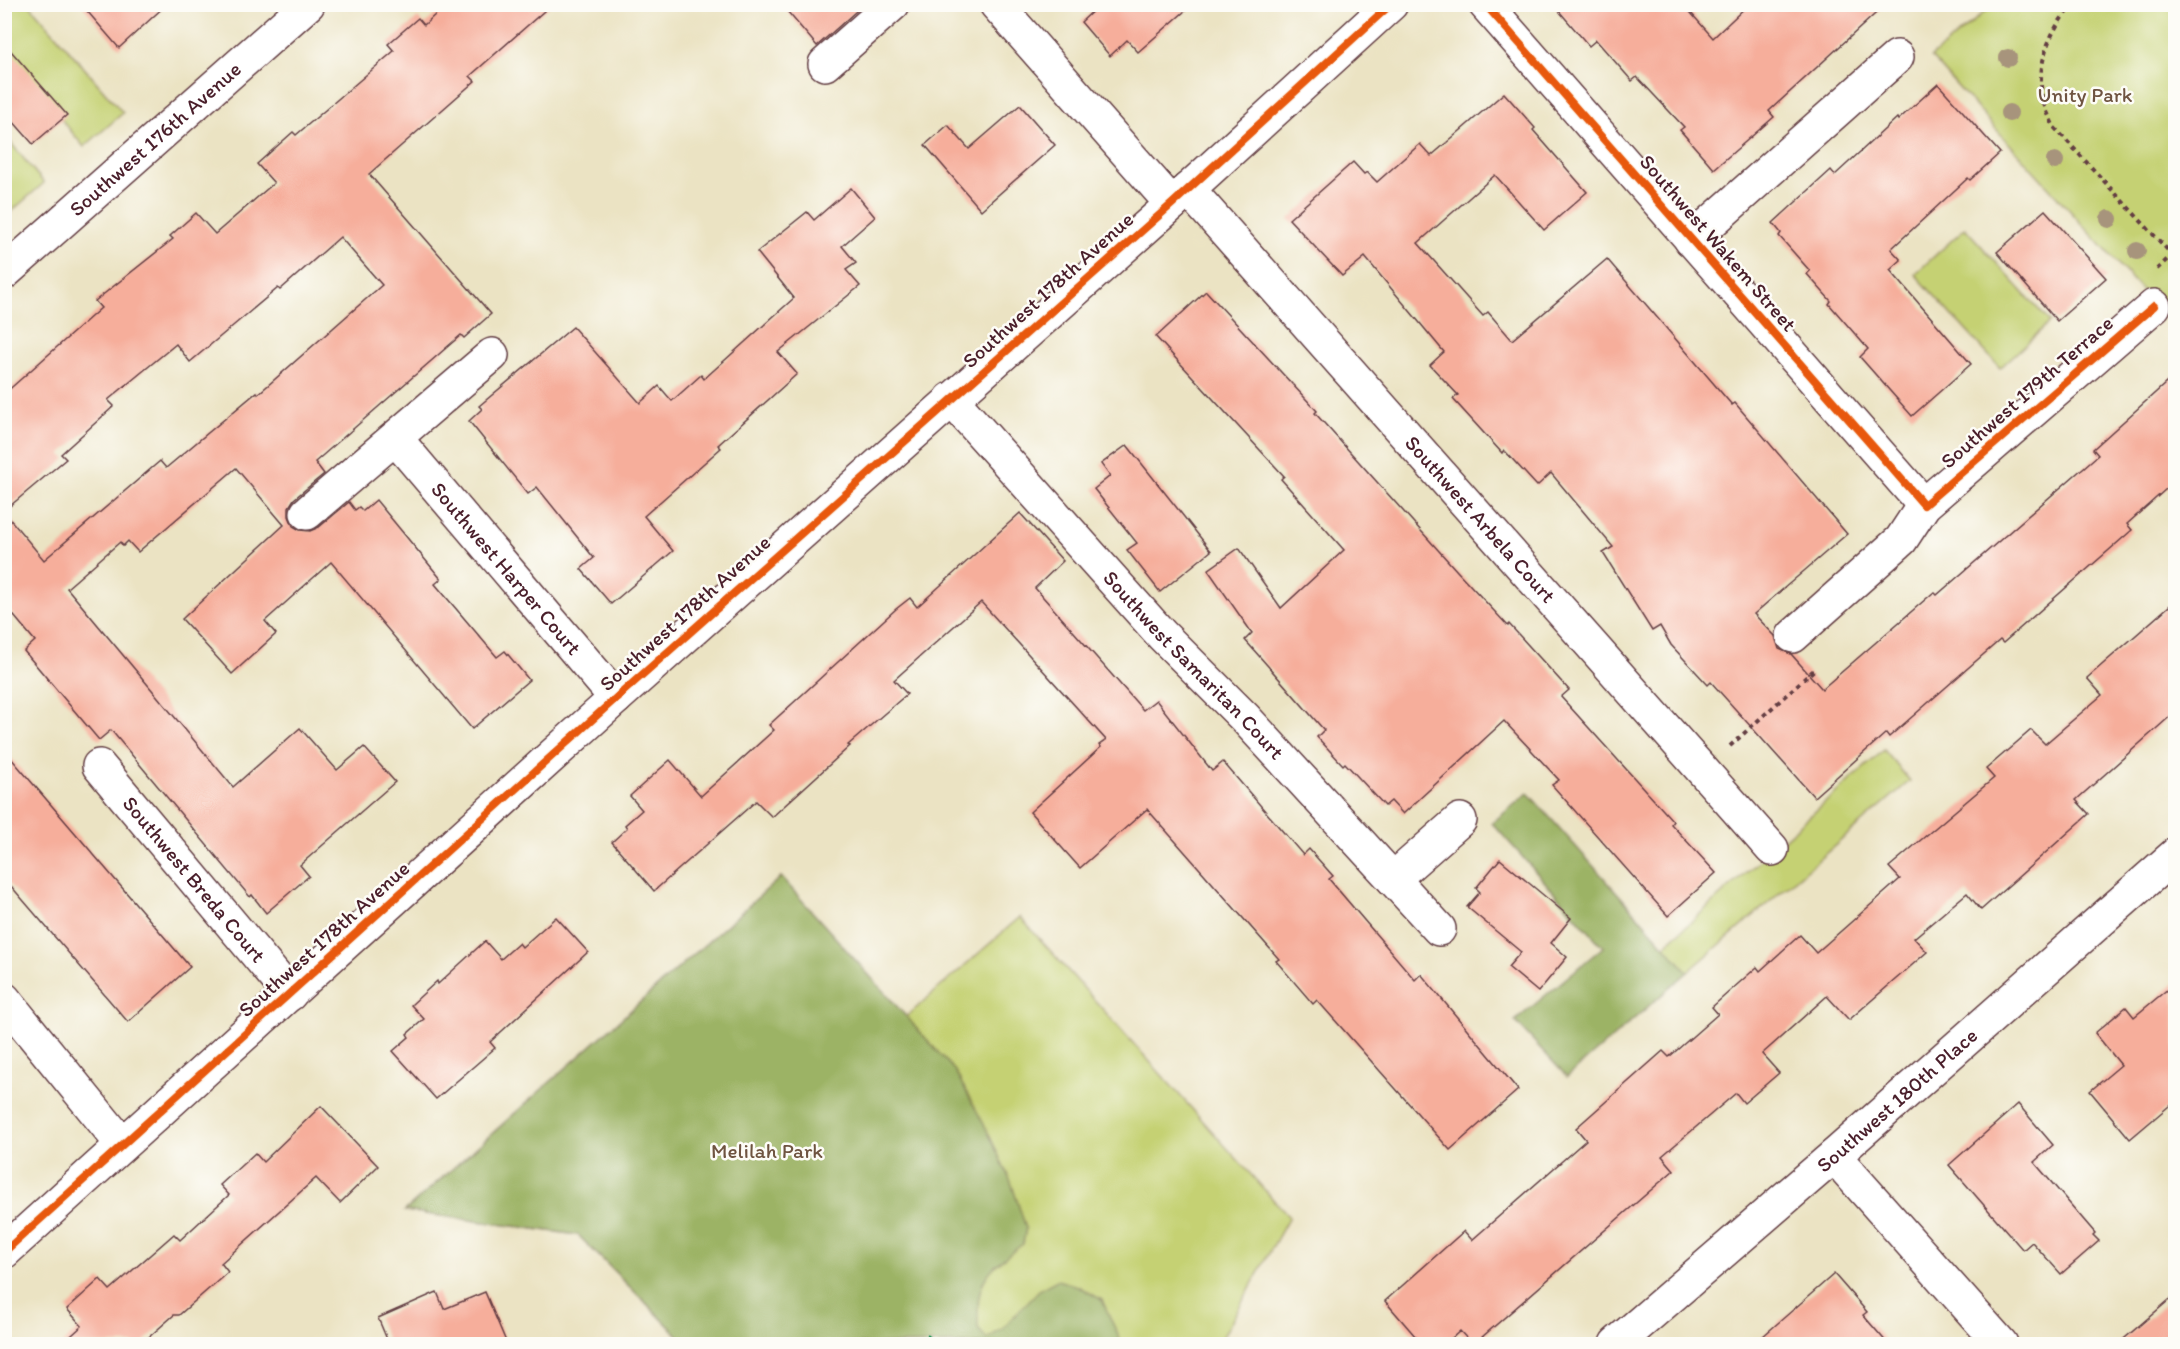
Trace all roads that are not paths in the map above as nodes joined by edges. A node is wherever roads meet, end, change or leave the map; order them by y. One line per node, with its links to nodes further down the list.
1 (308, 4): 10 (street, Southwest 176th Avenue)
2 (893, 4): 7 (street)
3 (996, 4): 8 (street, Southwest Arbela Court)
4 (1391, 4): 8 (street, Southwest 178th Avenue)
5 (1485, 4): 9 (street, Southwest Wakem Street)
6 (1897, 57): 9 (street)
7 (825, 64)
8 (1180, 196): 13 (street, Southwest 178th Avenue); 21 (street, Southwest Arbela Court)
9 (1691, 240): 15 (street, Southwest Wakem Street)
10 (4, 273)
11 (2154, 306): 15 (street, Southwest 179th Terrace)
12 (492, 355): 14 (street)
13 (951, 399): 18 (street, Southwest 178th Avenue); 23 (street, Southwest Samaritan Court)
14 (396, 439): 16 (street); 18 (street, Southwest Harper Court)
15 (1924, 505): 17 (street, Southwest 179th Terrace)
16 (307, 513)
17 (1793, 636)
18 (616, 698): 25 (street, Southwest 178th Avenue)
19 (99, 766): 25 (street, Southwest Breda Court)
20 (1460, 820): 23 (street)
21 (1772, 849)
22 (2175, 854): 28 (street, Southwest 180th Place)
23 (1393, 879): 24 (street, Southwest Samaritan Court)
24 (1439, 929)
25 (290, 994): 27 (street, Southwest 178th Avenue)
26 (4, 999): 27 (street)
27 (123, 1144): 29 (street, Southwest 178th Avenue)
28 (1834, 1156): 30 (street, Southwest 180th Place); 31 (street)
29 (4, 1252)
30 (1616, 1344)
31 (2001, 1344)

